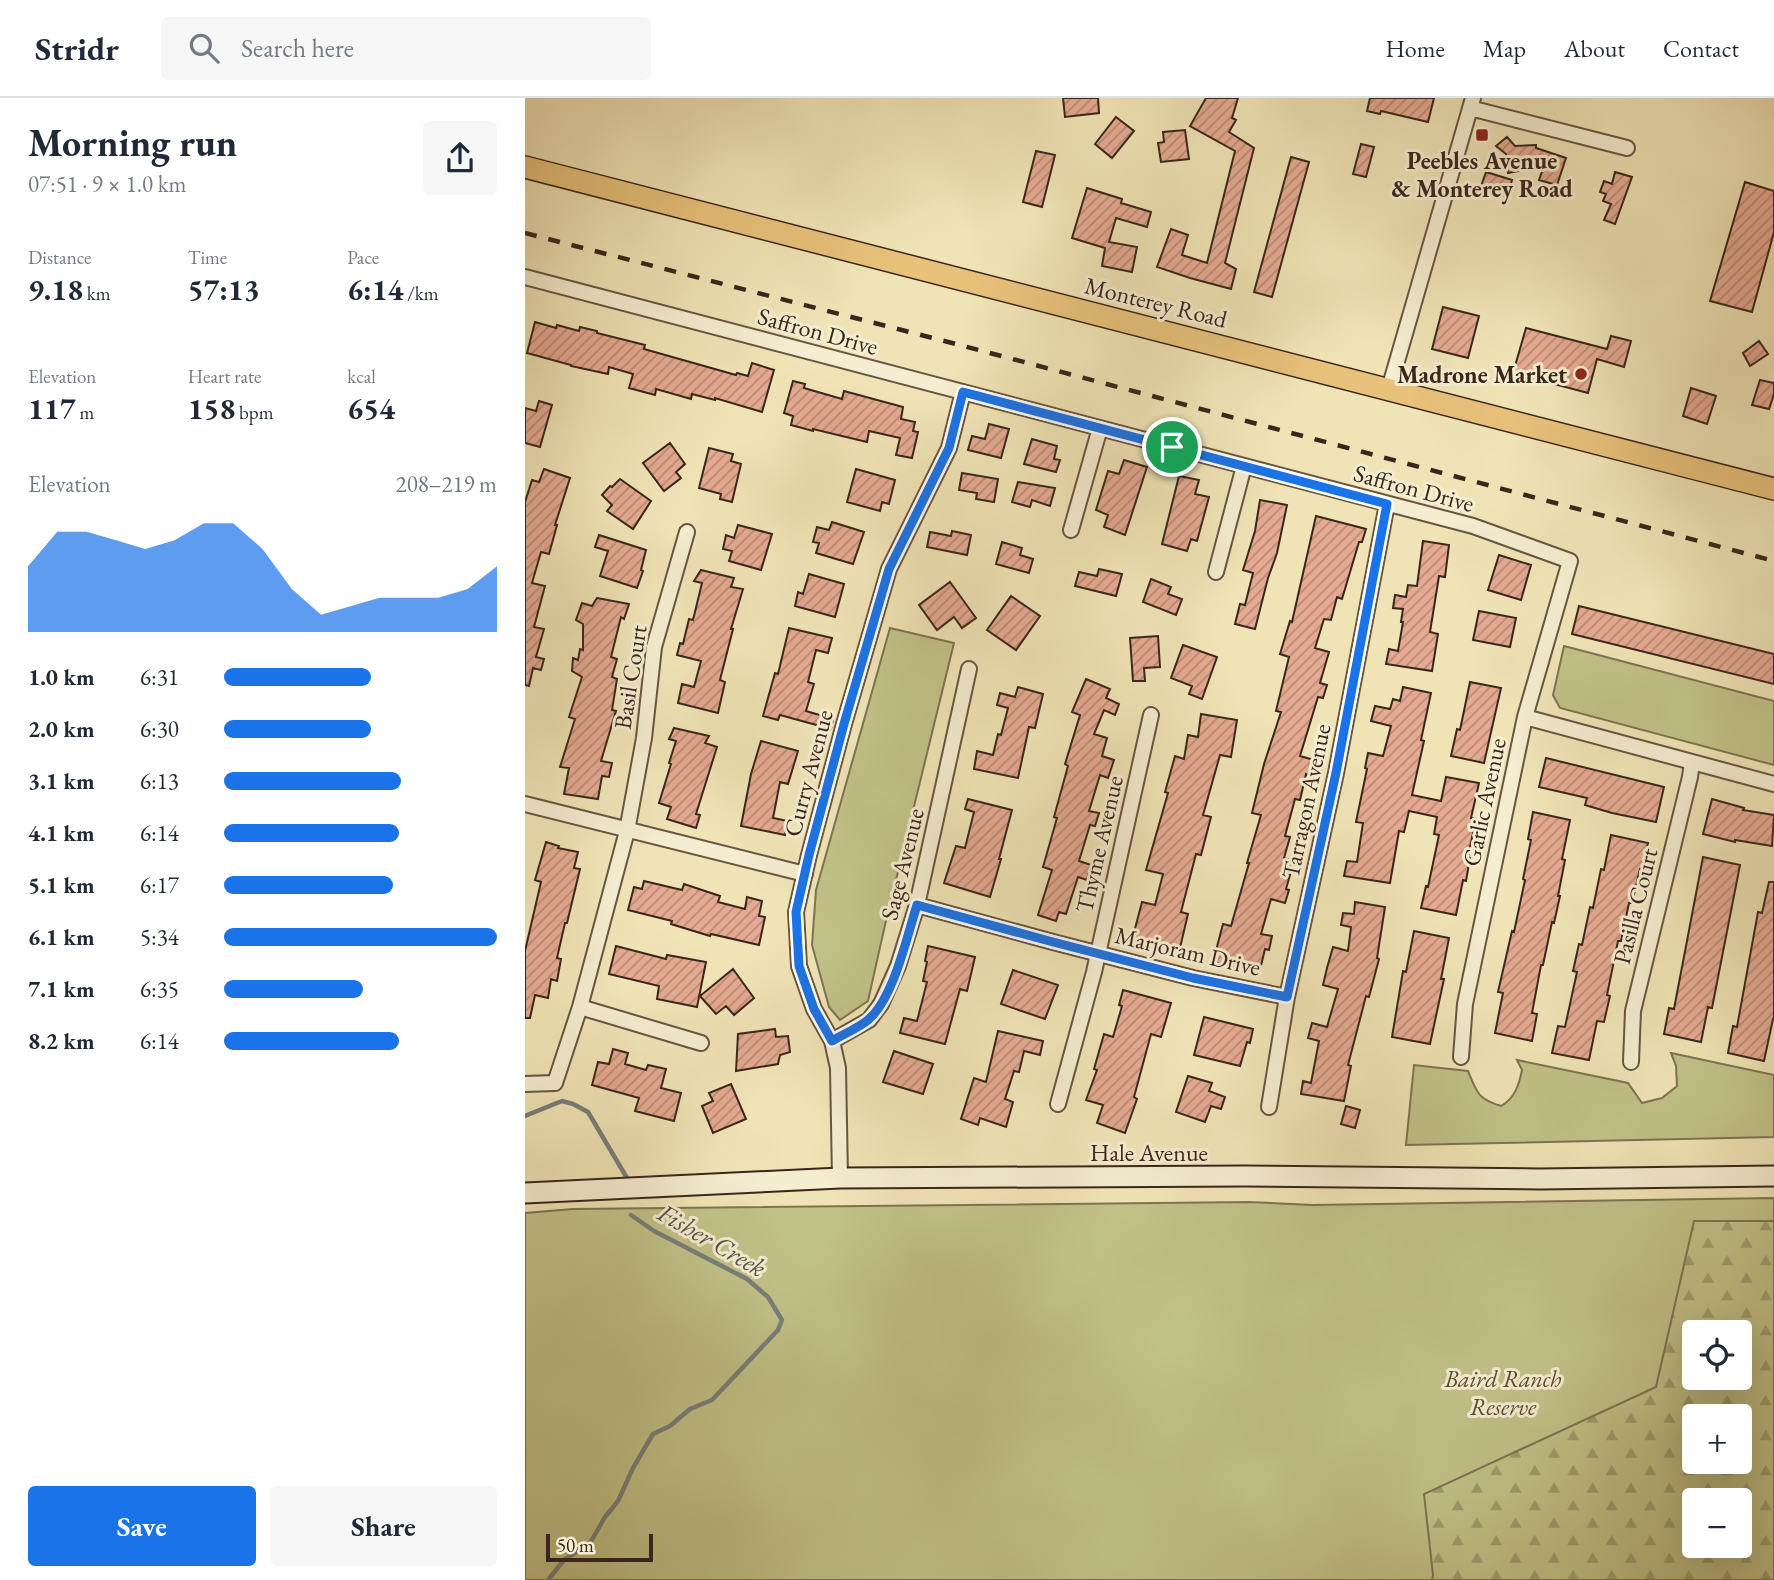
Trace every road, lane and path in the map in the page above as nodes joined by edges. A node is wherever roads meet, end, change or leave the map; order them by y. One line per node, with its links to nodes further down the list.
1 (1472, 103): 2 (street); 5 (street)
2 (1627, 148)
3 (525, 167): 5 (main road, Monterey Road)
4 (525, 277): 6 (street, Saffron Drive)
5 (1389, 389): 9 (main road, Monterey Road)
6 (963, 392): 7 (street, Saffron Drive); 22 (street, Curry Avenue)
7 (1100, 428): 8 (street, Saffron Drive); 11 (street)
8 (1244, 466): 10 (street, Saffron Drive); 14 (street)
9 (1774, 489)
10 (1387, 504): 13 (street, Saffron Drive); 25 (street, Tarragon Avenue)
11 (1071, 530)
12 (687, 533): 21 (street, Basil Court)
13 (1570, 561): 17 (street, Garlic Avenue)
14 (1216, 572)
15 (969, 669): 23 (street, Sage Avenue)
16 (1151, 715): 24 (street, Thyme Avenue)
17 (1525, 718): 18 (street); 29 (street, Garlic Avenue)
18 (1692, 762): 19 (street); 30 (street, Pasilla Court)
19 (1774, 784)
20 (525, 804): 21 (street)
21 (627, 831): 22 (street); 26 (street, Basil Court)
22 (805, 874): 27 (street, Curry Avenue)
23 (917, 905): 24 (street, Marjoram Drive); 27 (street, Sage Avenue)
24 (1098, 954): 25 (street, Marjoram Drive); 32 (street, Thyme Avenue)
25 (1287, 997): 33 (street, Tarragon Avenue)
26 (580, 1007): 28 (street); 31 (street, Basil Court)
27 (832, 1041): 35 (street, Curry Avenue)
28 (701, 1043)
29 (1461, 1057)
30 (1631, 1062)
31 (525, 1084)
32 (1058, 1104)
33 (1269, 1107)
34 (1774, 1176): 35 (main road, Hale Avenue)
35 (839, 1178): 36 (main road, Hale Avenue)
36 (525, 1192)

